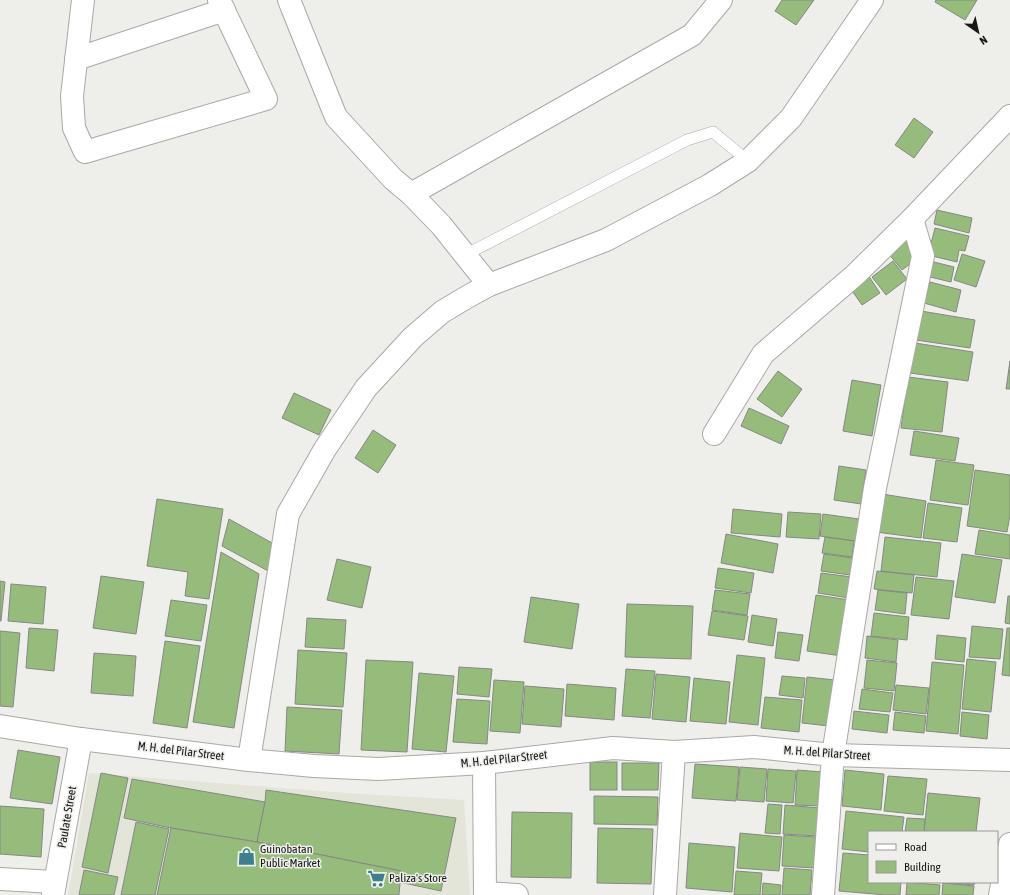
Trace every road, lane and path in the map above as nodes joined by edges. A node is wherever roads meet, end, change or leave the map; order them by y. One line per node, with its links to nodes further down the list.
1 (83, 0): 6 (street)
2 (289, 0): 9 (street)
3 (872, 0): 8 (street)
4 (221, 5): 6 (street); 6 (street)
5 (711, 5): 9 (street)
6 (76, 59)
7 (1010, 116): 10 (street)
8 (748, 161): 11 (lane); 12 (street)
9 (411, 194): 11 (street)
10 (912, 219): 13 (street); 17 (street)
11 (465, 255): 12 (street)
12 (489, 285): 18 (street)
13 (714, 434)
14 (0, 726): 15 (street, M. H. del Pilar Street)
15 (81, 739): 18 (street, M. H. del Pilar Street); 23 (street, Paulate Street)
16 (674, 752): 17 (street, M. H. del Pilar Street); 20 (street, M. H. del Pilar Street); 26 (street)
17 (833, 755): 19 (street, M. H. del Pilar Street); 27 (street)
18 (249, 760): 20 (street, M. H. del Pilar Street)
19 (1010, 760)
20 (484, 763): 24 (street)
21 (1010, 844): 28 (street)
22 (0, 879): 23 (street)
23 (54, 889)
24 (485, 894): 25 (street)
25 (517, 895)
26 (665, 895)
27 (822, 895)
28 (1000, 895)

